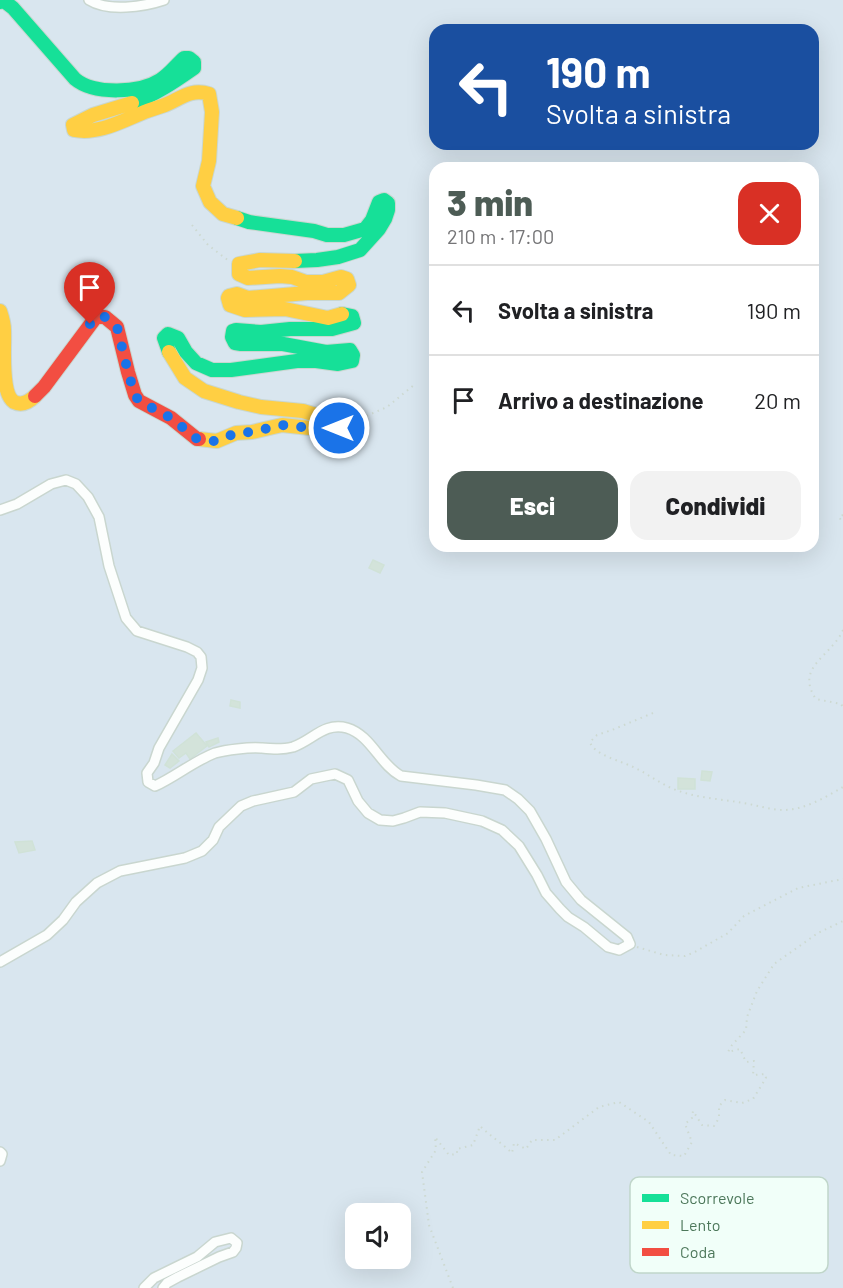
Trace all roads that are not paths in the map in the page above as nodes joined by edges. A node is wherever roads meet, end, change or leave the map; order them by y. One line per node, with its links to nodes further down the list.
1 (89, 0): 2 (street)
2 (164, 0)
3 (0, 2): 4 (street)
4 (0, 311)
5 (0, 510): 6 (street)
6 (0, 962)
7 (0, 1152): 8 (street)
8 (0, 1161)
9 (144, 1288): 10 (street)
10 (163, 1288)

